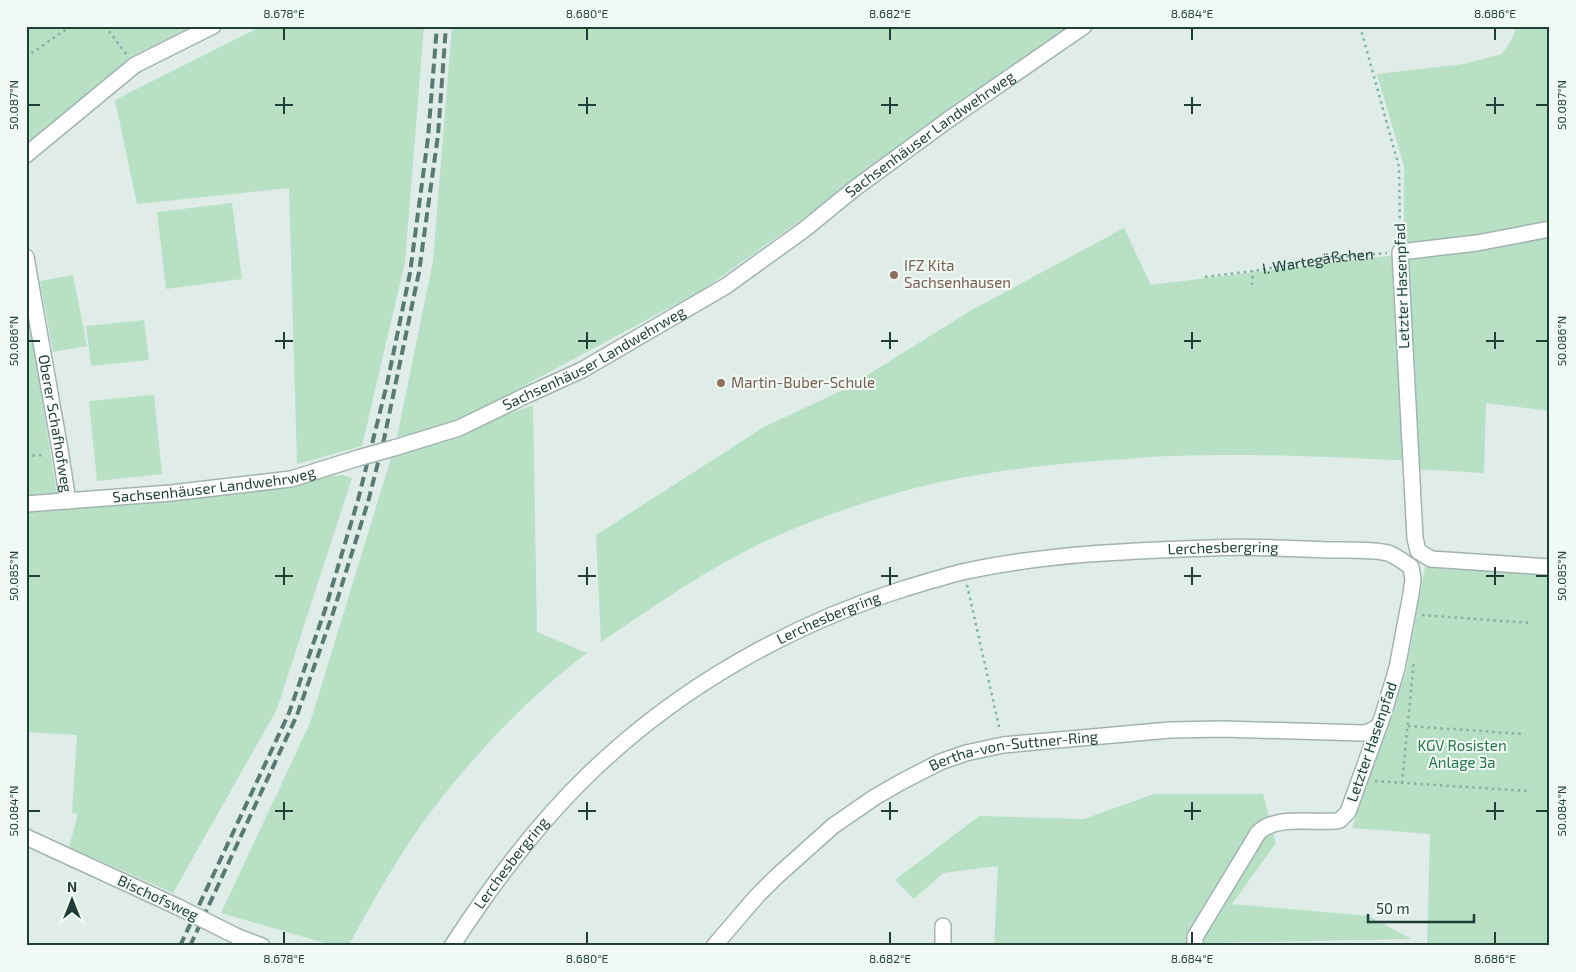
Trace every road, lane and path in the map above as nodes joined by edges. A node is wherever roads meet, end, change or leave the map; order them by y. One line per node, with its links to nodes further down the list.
1 (66, 26): 6 (path)
2 (105, 26): 7 (path)
3 (213, 26): 7 (street)
4 (1084, 26): 17 (street, Sachsenhäuser Landwehrweg, bridge)
5 (1360, 26): 10 (path, Letzter Hasenpfad)
6 (26, 57)
7 (135, 65): 8 (street)
8 (26, 155)
9 (1550, 229): 10 (street)
10 (1400, 252): 12 (path, I. Wartegäßchen); 20 (street, Letzter Hasenpfad)
11 (26, 257): 17 (street, Oberer Schafhofweg)
12 (1253, 271): 13 (path, I. Wartegäßchen); 14 (path)
13 (1205, 277)
14 (1252, 285)
15 (44, 454): 16 (path)
16 (26, 456)
17 (68, 501): 18 (street, Sachsenhäuser Landwehrweg)
18 (26, 504)
19 (1412, 567): 21 (street, Lerchesbergring); 25 (street, Letzter Hasenpfad)
20 (1550, 567)
21 (964, 572): 28 (path); 35 (street, Lerchesbergring)
22 (1419, 615): 23 (path)
23 (1531, 623)
24 (1415, 652): 26 (path)
25 (1379, 726): 28 (street, Bertha-von-Suttner-Ring); 29 (street, Letzter Hasenpfad)
26 (1408, 726): 27 (path); 30 (path)
27 (1526, 734)
28 (1003, 745): 36 (street, Bertha-von-Suttner-Ring)
29 (1359, 779): 30 (path); 38 (street, Letzter Hasenpfad)
30 (1402, 783): 31 (path)
31 (1528, 791)
32 (26, 837): 34 (street, Bischofsweg, bridge)
33 (943, 926): 37 (street)
34 (262, 946)
35 (452, 946)
36 (714, 946)
37 (943, 946)
38 (1195, 946)

